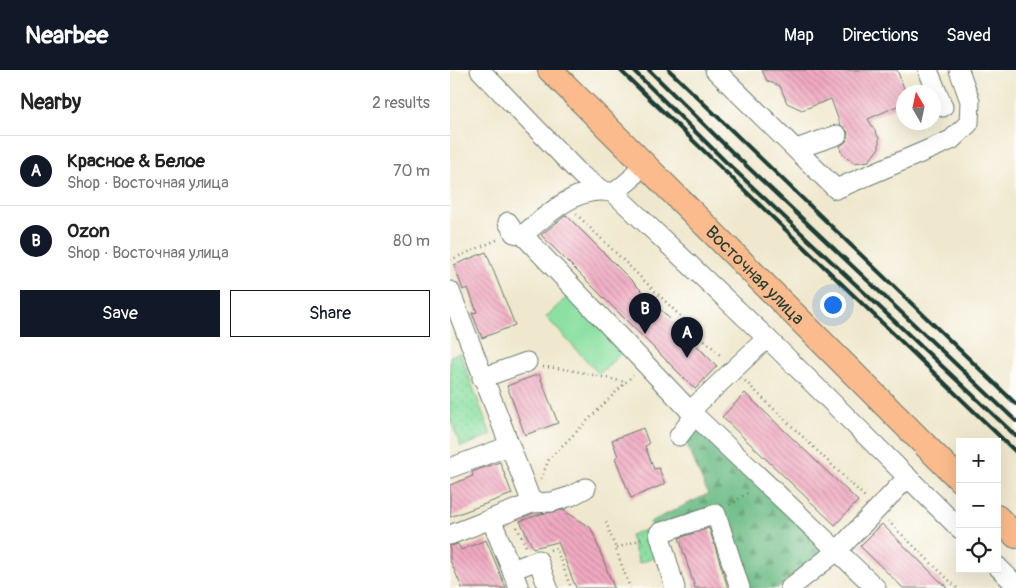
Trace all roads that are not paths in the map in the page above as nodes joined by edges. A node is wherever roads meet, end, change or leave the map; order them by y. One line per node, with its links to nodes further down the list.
1 (480, 70): 10 (street)
2 (550, 70): 9 (main road, Восточная улица)
3 (716, 70): 8 (street)
4 (928, 70): 6 (street)
5 (959, 70): 8 (street)
6 (943, 107)
7 (837, 135): 8 (street)
8 (796, 149)
9 (642, 164): 10 (street); 20 (main road, Восточная улица)
10 (607, 191): 13 (street); 16 (street)
11 (450, 291): 12 (street)
12 (455, 321): 15 (street)
13 (766, 338): 16 (street); 21 (street)
14 (524, 363): 15 (street)
15 (482, 378): 18 (street)
16 (693, 413): 17 (street); 29 (street)
17 (679, 436)
18 (509, 446): 19 (street); 23 (street)
19 (452, 462)
20 (956, 476)
21 (908, 477): 26 (street); 29 (street)
22 (586, 488): 23 (street)
23 (532, 503): 24 (street)
24 (491, 519): 27 (street); 30 (street)
25 (1001, 521): 28 (main road)
26 (959, 528)
27 (450, 535)
28 (1016, 536)
29 (837, 551): 37 (street); 38 (street)
30 (512, 570): 33 (street); 34 (street)
31 (1001, 570): 32 (street)
32 (1016, 585)
33 (519, 588)
34 (548, 588)
35 (675, 588): 36 (street)
36 (740, 588)
37 (790, 588)
38 (876, 588)

